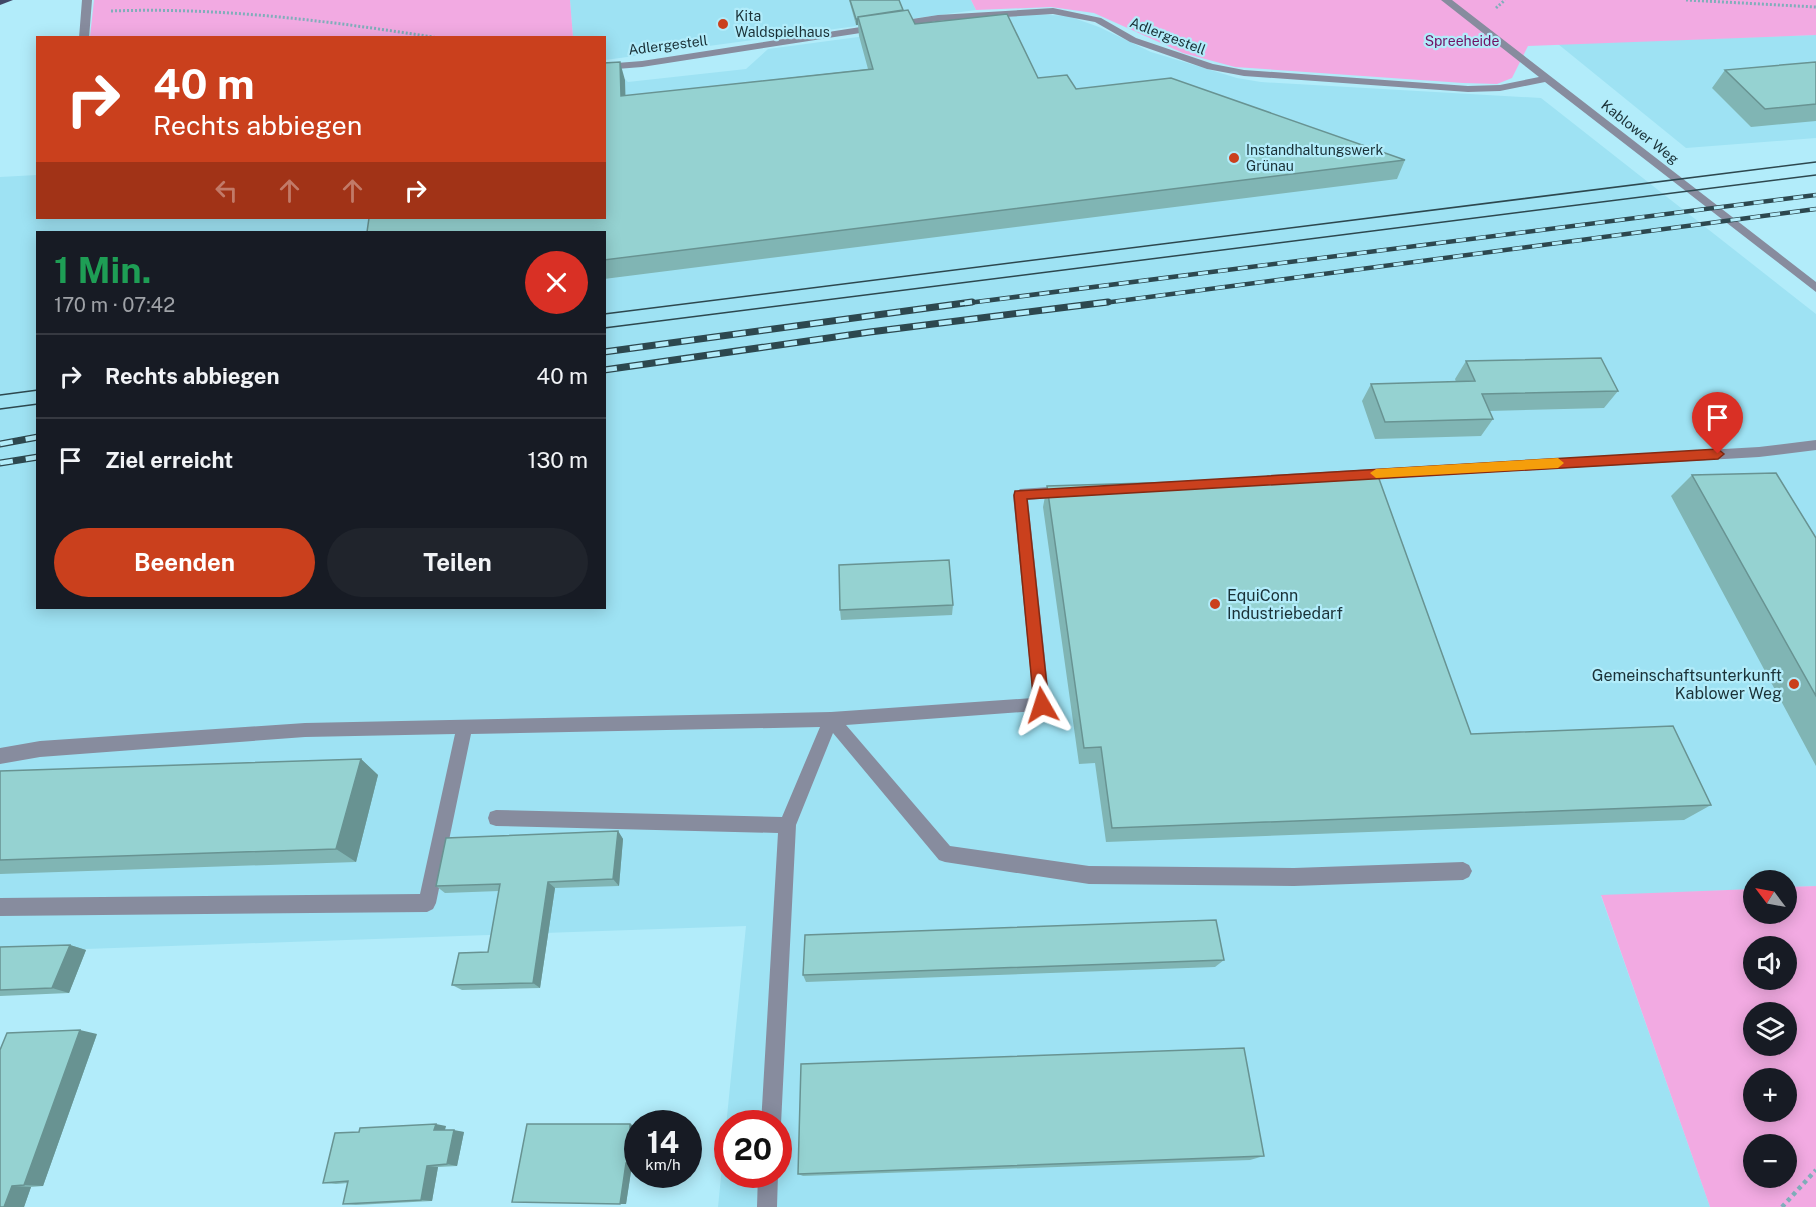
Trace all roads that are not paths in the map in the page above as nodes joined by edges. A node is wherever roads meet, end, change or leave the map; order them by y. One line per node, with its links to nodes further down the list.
1 (8, 0): 4 (main road)
2 (87, 0): 5 (street)
3 (1446, 0): 7 (street, Kablower Weg)
4 (0, 2)
5 (84, 36)
6 (606, 67): 7 (street, Adlergestell)
7 (1547, 80): 8 (street, Kablower Weg)
8 (1816, 288)
9 (1816, 445): 10 (street)
10 (1255, 481)
11 (1079, 491): 12 (street)
12 (831, 719): 13 (street); 16 (street); 17 (street)
13 (464, 728): 14 (street); 18 (street)
14 (0, 756)
15 (496, 818): 16 (street)
16 (787, 825): 19 (street)
17 (1463, 871)
18 (0, 907)
19 (772, 1110)
20 (768, 1188): 21 (street)
21 (767, 1207)

